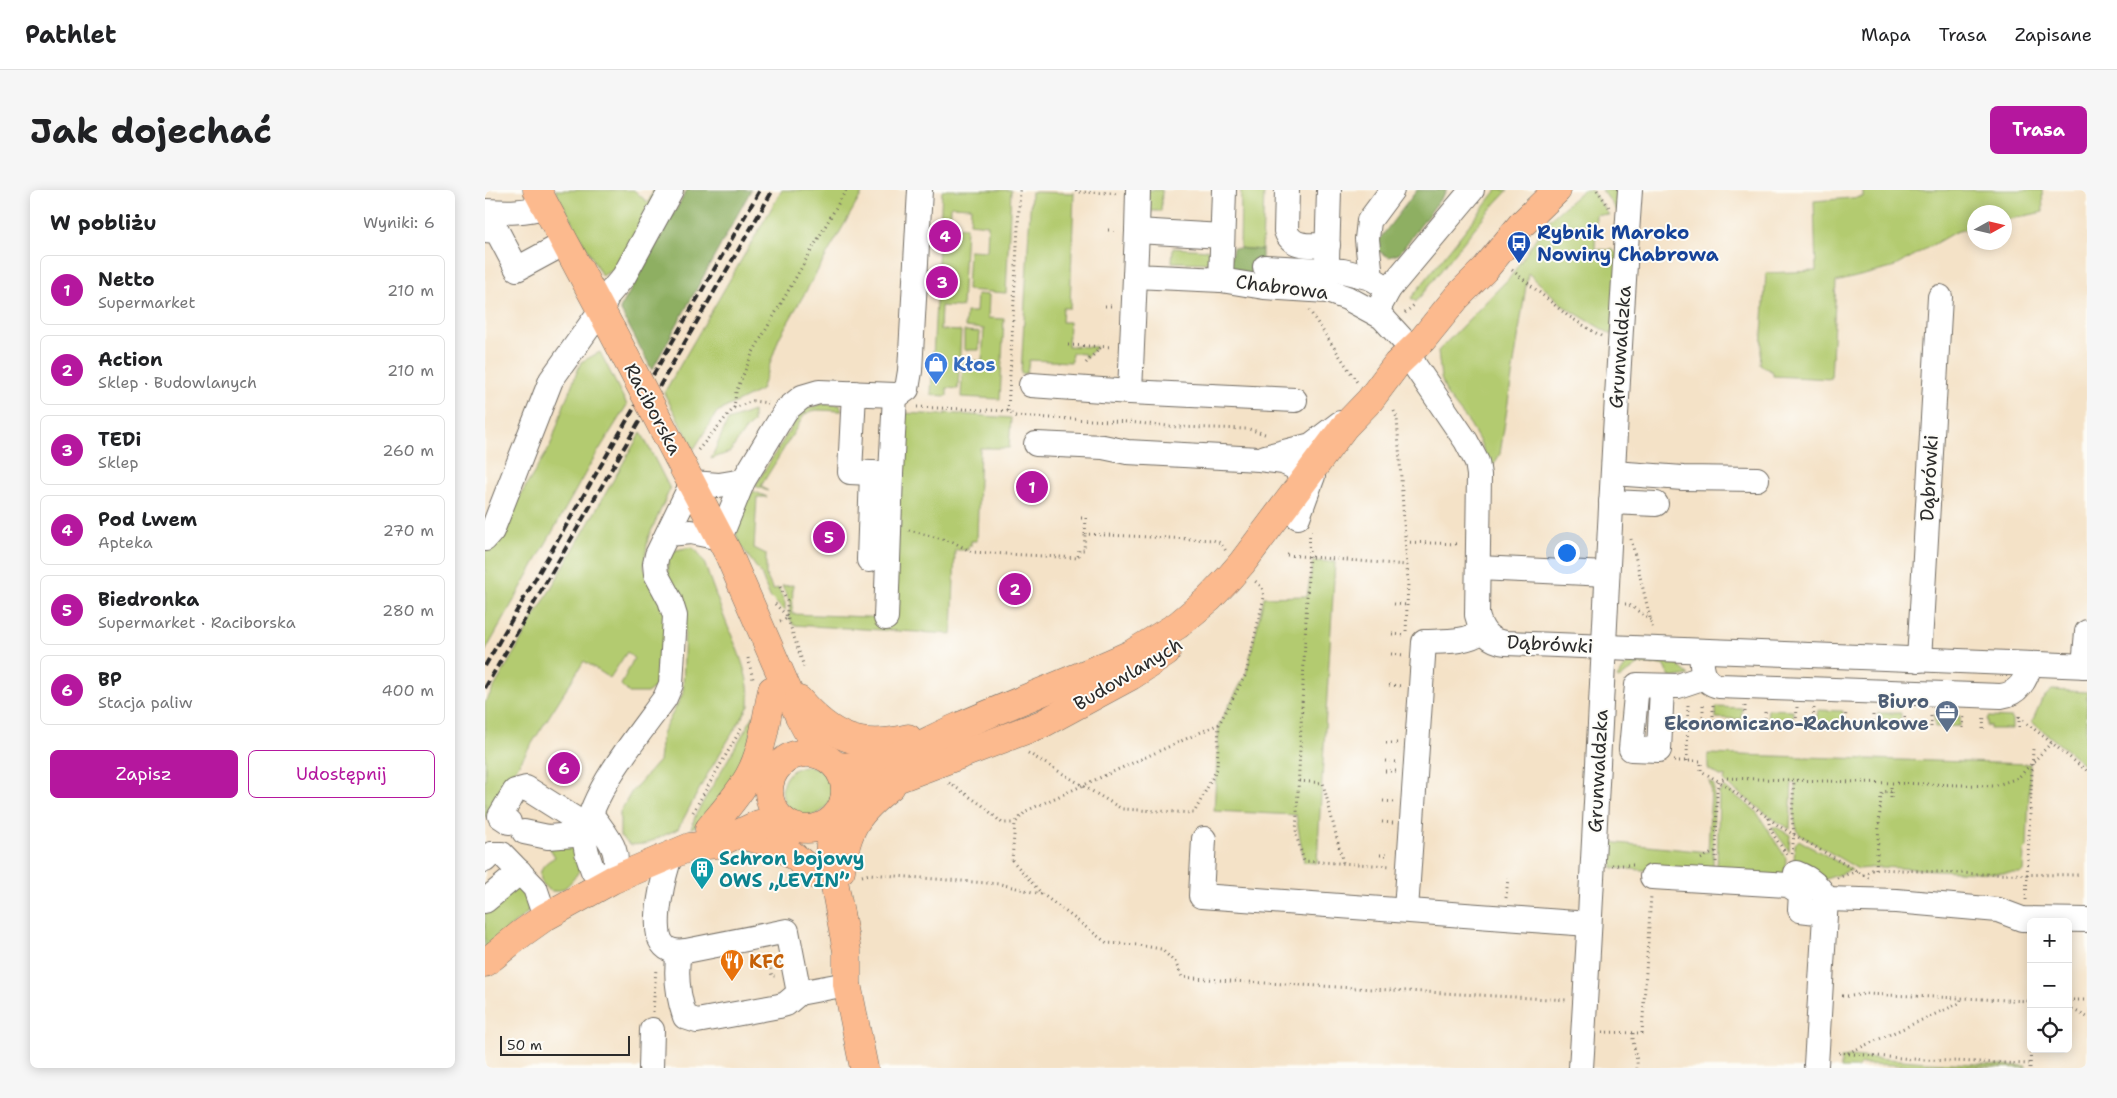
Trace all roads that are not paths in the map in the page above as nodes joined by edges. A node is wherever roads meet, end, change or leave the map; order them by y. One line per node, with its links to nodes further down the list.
1 (671, 190): 26 (street)
2 (920, 190): 33 (street)
3 (1137, 190): 15 (street)
4 (1224, 190): 16 (street, Chabrowa)
5 (1287, 190): 18 (street)
6 (1329, 190): 18 (street)
7 (1392, 190): 23 (street)
8 (1472, 190): 23 (street)
9 (1531, 190): 24 (main road, Budowlanych)
10 (1557, 190): 24 (main road, Budowlanych)
11 (1630, 190): 39 (street, Grunwaldzka)
12 (541, 198): 13 (street); 17 (main road, Raciborska)
13 (485, 211)
14 (485, 230): 17 (street)
15 (1137, 231): 16 (street); 21 (street)
16 (1222, 236): 22 (street, Chabrowa)
17 (565, 243): 26 (main road, Raciborska)
18 (1328, 245): 20 (street)
19 (1265, 267): 20 (street)
20 (1327, 270): 23 (street)
21 (1135, 276): 22 (street); 31 (street)
22 (1221, 280): 27 (street, Chabrowa)
23 (1380, 284): 27 (street)
24 (1457, 297): 28 (main road, Budowlanych)
25 (1940, 297): 59 (street, Dąbrówki)
26 (606, 319): 38 (main road, Raciborska, bridge); 50 (street)
27 (1383, 320): 28 (street, Chabrowa)
28 (1409, 353): 30 (main road, Budowlanych); 52 (street, Dąbrówki)
29 (1031, 385): 31 (street)
30 (1361, 387): 36 (street); 41 (main road, Budowlanych); 47 (main road, Budowlanych)
31 (1130, 392): 34 (street)
32 (854, 393): 33 (street); 40 (street); 43 (street)
33 (895, 395): 40 (street)
34 (1295, 400)
35 (1036, 444): 37 (street)
36 (1294, 449): 37 (street); 41 (street)
37 (1259, 459): 41 (street)
38 (689, 469): 43 (street); 46 (main road, Raciborska); 48 (street)
39 (1613, 473): 42 (street); 44 (street, Grunwaldzka)
40 (882, 474): 51 (street); 54 (street)
41 (1307, 476): 47 (street); 65 (main road, Budowlanych)
42 (1757, 479)
43 (743, 481): 46 (street); 49 (street)
44 (1616, 502): 45 (street); 53 (street, Grunwaldzka)
45 (1656, 504)
46 (706, 510): 49 (main road, Raciborska)
47 (1303, 521): 68 (main road, Budowlanych)
48 (668, 534): 49 (street); 72 (street)
49 (721, 538): 63 (main road, Raciborska)
50 (485, 540)
51 (869, 560)
52 (1479, 568): 53 (street); 55 (street, Dąbrówki)
53 (1607, 574): 57 (street, Grunwaldzka)
54 (885, 618)
55 (1483, 631): 57 (street, Dąbrówki); 85 (street)
56 (2087, 632): 61 (street, Dąbrówki)
57 (1605, 647): 58 (street, Dąbrówki); 88 (street, Grunwaldzka)
58 (1702, 651): 59 (street, Dąbrówki); 62 (street)
59 (1919, 660): 60 (street, Dąbrówki)
60 (2030, 664): 61 (street, Dąbrówki); 62 (street)
61 (2086, 666)
62 (1705, 677): 64 (street)
63 (780, 684): 65 (main road); 66 (main road, Raciborska); 67 (main road, Raciborska); 74 (main road)
64 (1662, 687)
65 (957, 728): 66 (main road, Budowlanych)
66 (828, 760): 67 (main road); 70 (main road)
67 (781, 763): 69 (main road)
68 (902, 778): 70 (main road, Budowlanych); 83 (main road)
69 (769, 791): 71 (main road); 74 (main road)
70 (839, 810): 71 (main road); 83 (main road)
71 (789, 824): 73 (main road); 79 (main road)
72 (588, 825): 72 (street); 81 (street)
73 (736, 835): 74 (main road); 79 (main road)
74 (690, 836): 81 (main road); 90 (street)
75 (1204, 839): 85 (street)
76 (485, 860): 77 (street)
77 (519, 872): 82 (street); 86 (street)
78 (1795, 873): 84 (street)
79 (816, 875): 92 (main road)
80 (1652, 877): 84 (street)
81 (612, 880): 86 (main road)
82 (485, 901)
83 (838, 901): 92 (main road)
84 (1825, 906): 87 (street); 94 (street)
85 (1406, 910): 88 (street)
86 (545, 917): 89 (main road)
87 (2087, 920)
88 (1589, 924): 97 (street, Grunwaldzka)
89 (485, 963)
90 (670, 966): 91 (street); 91 (street)
91 (797, 982): 92 (street)
92 (847, 984): 96 (main road)
93 (652, 1030): 95 (street)
94 (1815, 1065)
95 (651, 1068)
96 (864, 1068)
97 (1581, 1068)

